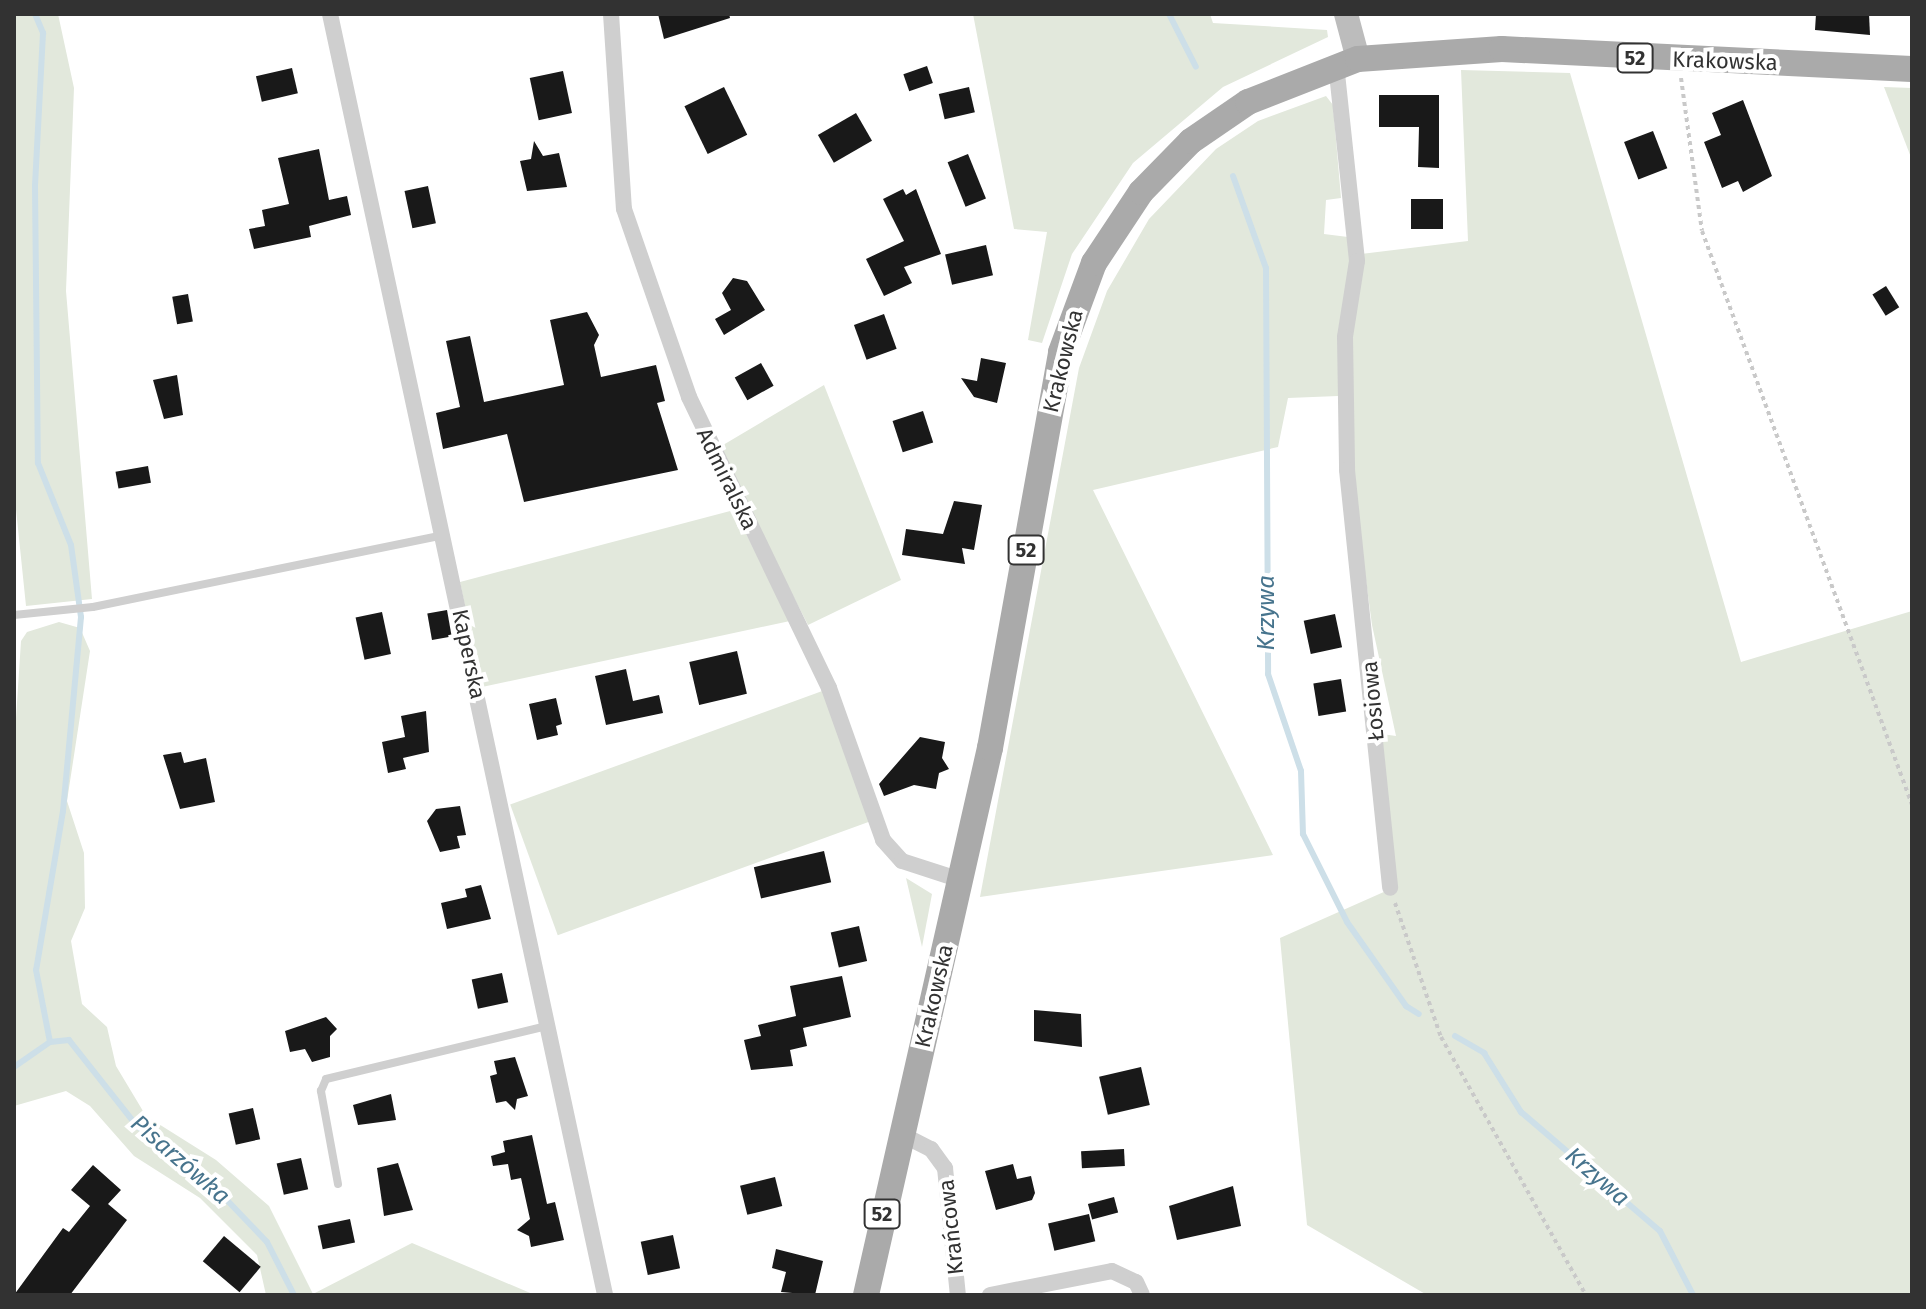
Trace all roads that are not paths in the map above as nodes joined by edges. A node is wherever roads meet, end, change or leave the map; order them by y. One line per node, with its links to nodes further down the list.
1 (330, 14): 6 (street, Kaperska)
2 (611, 14): 8 (street, Admiralska)
3 (1346, 14): 4 (street)
4 (1347, 62): 5 (main road, Krakowska / 52); 8 (main road, Krakowska / 52); 9 (street, Łosiowa)
5 (1912, 69)
6 (444, 534): 7 (lane); 10 (street, Kaperska)
7 (14, 615)
8 (961, 880): 11 (main road, Krakowska / 52)
9 (1390, 888)
10 (548, 1026): 12 (lane); 13 (street, Kaperska)
11 (901, 1134): 14 (main road, Krakowska / 52); 15 (street, Krańcowa)
12 (338, 1184)
13 (605, 1295)
14 (866, 1295)
15 (958, 1295)
16 (990, 1295): 17 (street)
17 (1142, 1295)

